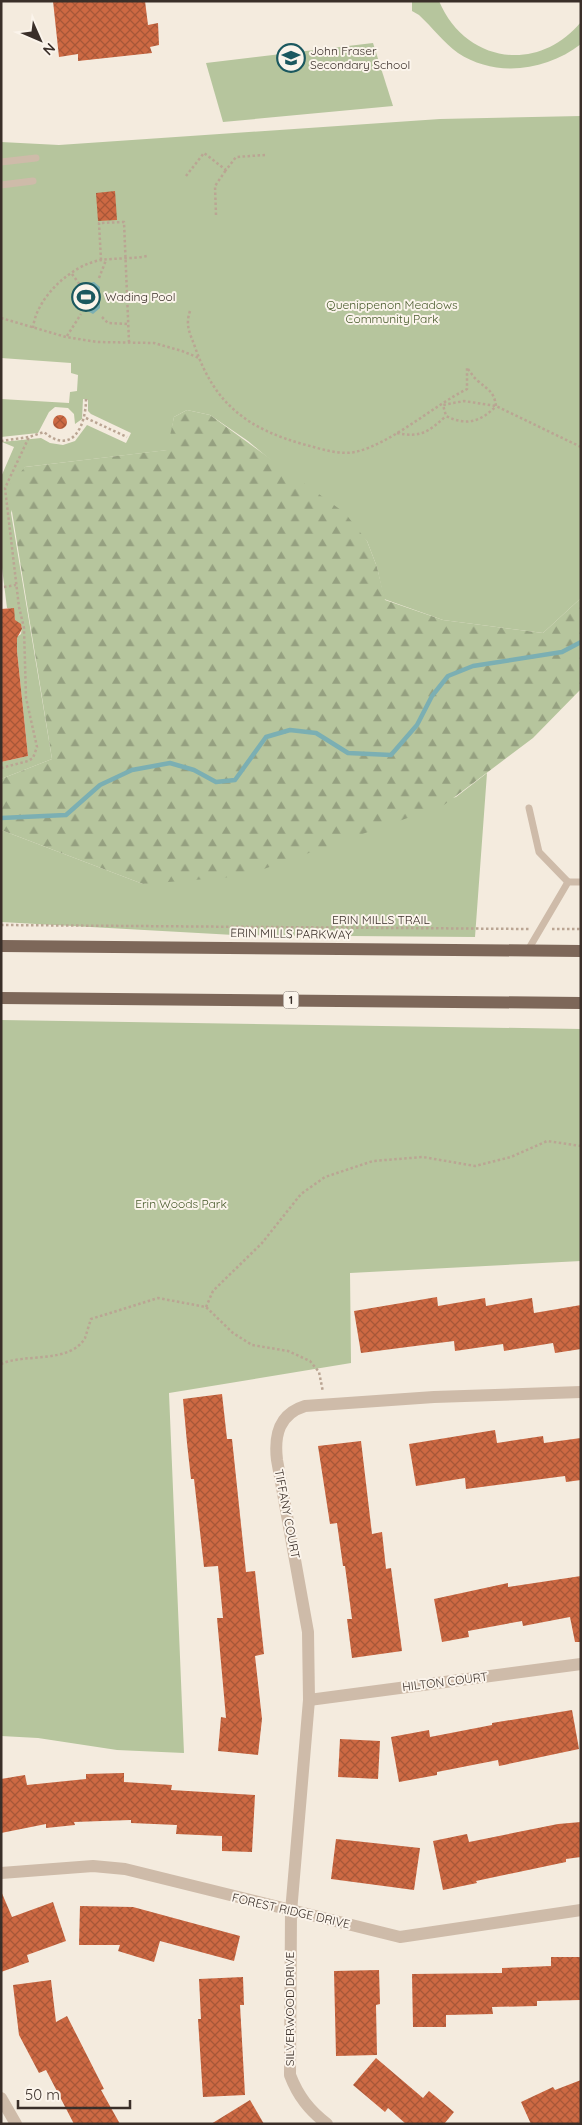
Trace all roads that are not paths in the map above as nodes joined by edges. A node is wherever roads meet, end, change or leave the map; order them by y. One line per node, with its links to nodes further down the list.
1 (36, 158): 2 (lane)
2 (1, 162)
3 (34, 181): 4 (lane)
4 (1, 185)
5 (529, 808): 6 (lane)
6 (568, 882): 7 (lane); 9 (lane)
7 (581, 882)
8 (1, 946): 9 (main road, ERIN MILLS PARKWAY)
9 (528, 950): 10 (main road, ERIN MILLS PARKWAY)
10 (581, 951)
11 (1, 998): 12 (main road, 1)
12 (581, 1003)
13 (581, 1392): 15 (street, TIFFANY COURT)
14 (581, 1664): 15 (street, HILTON COURT)
15 (309, 1700): 18 (street, TIFFANY COURT)
16 (1, 1873): 18 (street, FOREST RIDGE DRIVE)
17 (581, 1910): 18 (street, FOREST RIDGE DRIVE)
18 (291, 1912): 21 (street, SILVERWOOD DRIVE)
19 (1, 2098): 20 (street)
20 (16, 2124)
21 (327, 2124)

